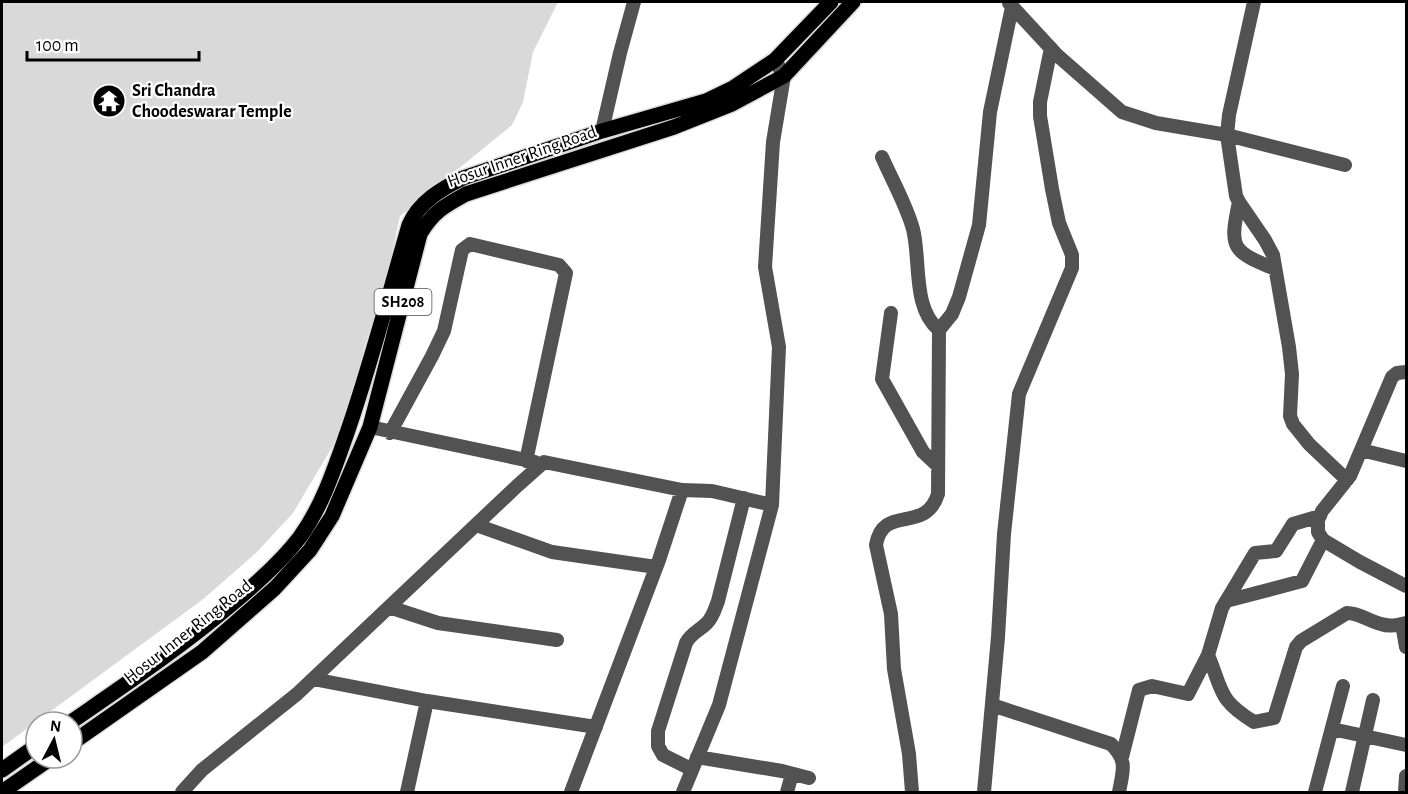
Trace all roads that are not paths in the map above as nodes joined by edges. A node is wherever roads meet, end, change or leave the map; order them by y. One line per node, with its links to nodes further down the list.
1 (634, 2): 9 (street)
2 (831, 2): 7 (main road, Hosur Inner Ring Road / SH208)
3 (853, 2): 8 (main road, Hosur Inner Ring Road / SH208)
4 (1254, 2): 10 (street)
5 (1010, 4): 6 (street); 16 (street)
6 (1051, 48): 10 (street); 44 (street)
7 (775, 60): 8 (street); 9 (main road, Hosur Inner Ring Road / SH208)
8 (784, 76): 18 (main road, Hosur Inner Ring Road / SH208); 28 (street)
9 (602, 131): 45 (main road, Hosur Inner Ring Road / SH208)
10 (1227, 135): 12 (street); 13 (street)
11 (882, 157): 16 (street)
12 (1345, 165)
13 (1239, 202): 14 (street); 14 (street)
14 (1275, 269): 25 (street)
15 (891, 313): 24 (street)
16 (939, 330): 24 (street)
17 (1407, 372): 20 (street)
18 (370, 428): 19 (street); 48 (main road, Hosur Inner Ring Road / SH208)
19 (390, 433): 21 (street); 21 (street)
20 (1361, 450): 22 (street); 25 (street)
21 (526, 461): 23 (street)
22 (1407, 461)
23 (544, 462): 26 (street); 30 (street)
24 (938, 466): 65 (street)
25 (1347, 480): 29 (street)
26 (682, 490): 27 (street); 32 (street)
27 (744, 498): 28 (street); 53 (street)
28 (772, 505): 53 (street)
29 (1320, 516): 31 (street); 34 (street)
30 (476, 525): 32 (street); 35 (street)
31 (1323, 540): 33 (street); 34 (street)
32 (656, 567): 46 (street)
33 (1407, 585)
34 (1226, 601): 39 (street)
35 (389, 608): 37 (street); 40 (street)
36 (1404, 624): 38 (street); 39 (street)
37 (557, 640)
38 (1407, 647)
39 (1208, 655): 52 (street)
40 (313, 679): 43 (street); 60 (street)
41 (1343, 686): 47 (street)
42 (1373, 700): 49 (street)
43 (428, 701): 46 (street); 61 (street)
44 (992, 705): 52 (street); 66 (street)
45 (84, 713)
46 (596, 727): 62 (street)
47 (1332, 729): 49 (street); 68 (street)
48 (84, 735)
49 (1364, 735): 50 (street); 69 (street)
50 (1407, 745)
51 (24, 754): 54 (main road)
52 (1122, 758): 67 (street)
53 (694, 763): 56 (street); 63 (street)
54 (2, 770)
55 (34, 770): 59 (main road)
56 (792, 774): 58 (street); 64 (street)
57 (1407, 776): 70 (street)
58 (809, 778)
59 (2, 792)
60 (182, 792)
61 (407, 792)
62 (571, 792)
63 (683, 792)
64 (787, 792)
65 (912, 792)
66 (984, 792)
67 (1119, 792)
68 (1315, 792)
69 (1352, 792)
70 (1405, 792)

